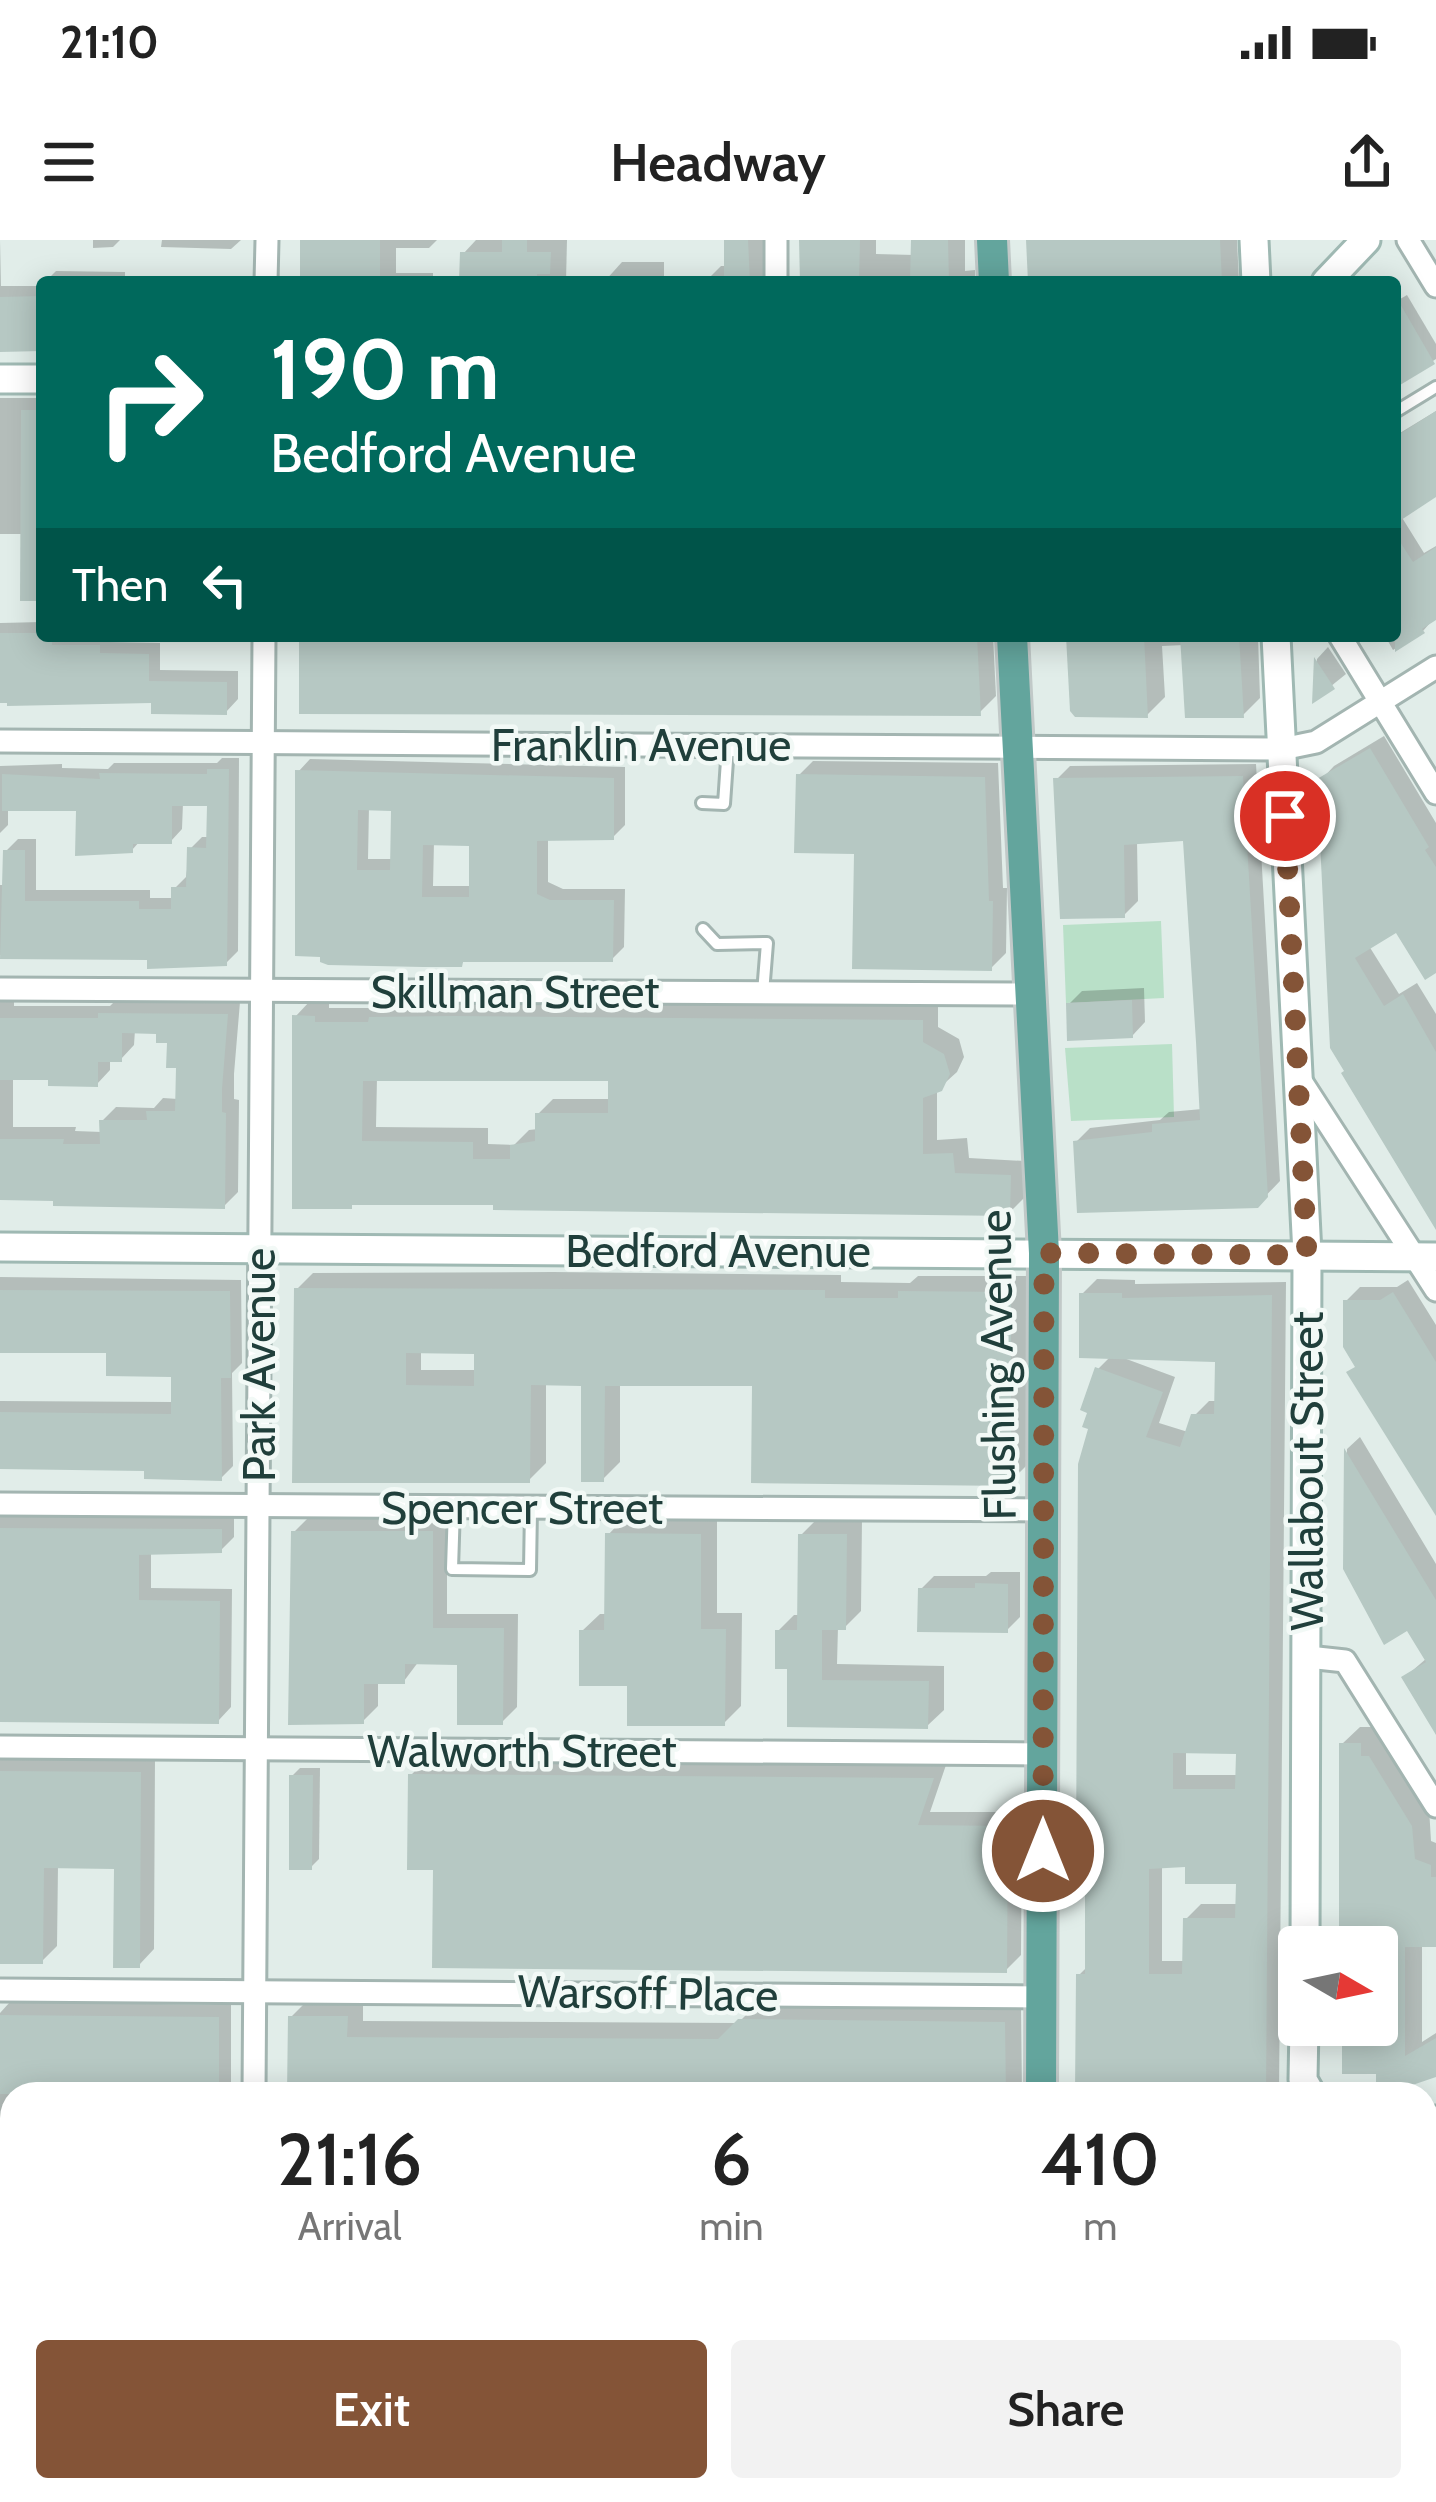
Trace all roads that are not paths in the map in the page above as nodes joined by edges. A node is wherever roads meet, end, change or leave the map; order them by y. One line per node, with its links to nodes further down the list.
1 (267, 240): 7 (street)
2 (776, 240): 8 (street)
3 (992, 240): 9 (main road)
4 (1254, 240): 10 (main road)
5 (1366, 240): 11 (main road)
6 (1408, 240): 12 (street)
7 (266, 276)
8 (776, 276)
9 (994, 276)
10 (1256, 276)
11 (1332, 276)
12 (1436, 286)
13 (0, 380): 14 (main road)
14 (36, 380)
15 (1436, 387): 16 (lane)
16 (1401, 408)
17 (264, 642): 24 (street, Park Avenue)
18 (1012, 642): 26 (main road, Flushing Avenue)
19 (1276, 642): 27 (main road, Wallabout Street)
20 (1344, 642): 22 (street)
21 (1436, 667): 22 (street)
22 (1380, 701): 27 (street); 28 (street)
23 (0, 741): 24 (street, Franklin Avenue)
24 (263, 743): 25 (street, Franklin Avenue); 32 (street, Park Avenue)
25 (728, 746): 26 (street, Franklin Avenue); 29 (lane)
26 (1018, 747): 27 (street, Franklin Avenue); 34 (main road, Flushing Avenue)
27 (1282, 749): 35 (main road, Wallabout Street)
28 (1436, 793)
29 (702, 803)
30 (703, 929): 33 (lane)
31 (0, 989): 32 (street, Skillman Street)
32 (262, 991): 33 (street, Skillman Street); 37 (street, Park Avenue)
33 (764, 993): 34 (street, Skillman Street)
34 (1030, 994): 38 (main road, Flushing Avenue)
35 (1298, 1078): 39 (main road, Wallabout Street); 40 (street)
36 (0, 1247): 37 (main road, Bedford Avenue)
37 (260, 1249): 38 (main road, Bedford Avenue); 43 (street, Park Avenue)
38 (1044, 1253): 39 (main road, Bedford Avenue); 46 (main road, Flushing Avenue)
39 (1307, 1255): 40 (main road, Bedford Avenue); 47 (main road, Wallabout Street)
40 (1424, 1255): 41 (street)
41 (1436, 1289)
42 (0, 1504): 43 (street, Spencer Street)
43 (258, 1506): 44 (street, Spencer Street); 49 (street, Park Avenue)
44 (454, 1507): 45 (street, Spencer Street); 45 (lane)
45 (531, 1508): 46 (street, Spencer Street)
46 (1045, 1510): 50 (main road, Flushing Avenue)
47 (1308, 1657): 51 (street); 52 (main road, Wallabout Street)
48 (0, 1747): 49 (street, Walworth Street)
49 (256, 1749): 50 (street, Walworth Street); 54 (street, Park Avenue)
50 (1043, 1754): 55 (main road, Flushing Avenue)
51 (1436, 1806)
52 (1305, 1926)
53 (0, 1990): 54 (street, Warsoff Place)
54 (255, 1992): 55 (street, Warsoff Place); 57 (street, Park Avenue)
55 (1041, 1997): 58 (main road, Flushing Avenue)
56 (1304, 2046): 59 (main road)
57 (254, 2082)
58 (1041, 2082)
59 (1305, 2082)

